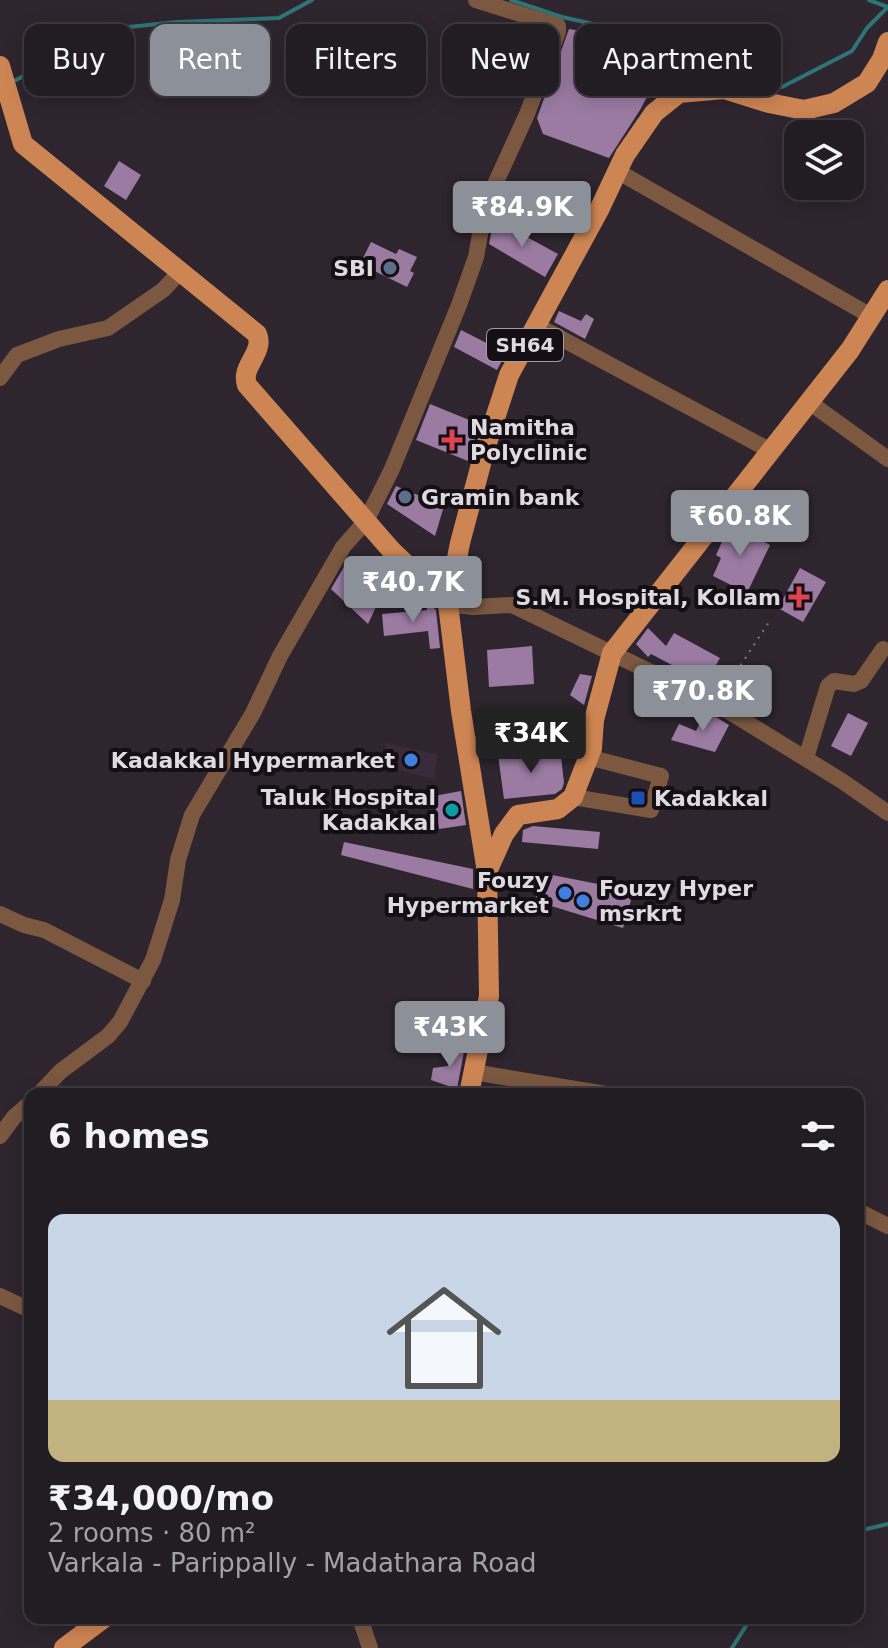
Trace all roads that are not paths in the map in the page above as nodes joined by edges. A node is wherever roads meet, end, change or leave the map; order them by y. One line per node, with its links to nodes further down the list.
1 (476, 0): 13 (street)
2 (888, 42): 4 (main road, SH64)
3 (1, 73): 5 (main road)
4 (617, 171): 7 (street); 8 (main road, SH64)
5 (179, 273): 9 (street); 13 (main road)
6 (888, 290): 7 (main road)
7 (871, 316): 10 (main road)
8 (536, 325): 11 (street); 14 (main road, SH64)
9 (0, 378)
10 (809, 402): 11 (main road); 12 (street)
11 (771, 451): 16 (main road)
12 (888, 459)
13 (366, 521): 14 (main road); 24 (street)
14 (448, 604): 16 (street); 17 (main road, SH64)
15 (883, 649): 19 (street)
16 (612, 653): 18 (main road); 19 (street)
17 (468, 744): 18 (street); 22 (main road, SH64)
18 (590, 753): 20 (main road); 20 (street)
19 (806, 758): 21 (street)
20 (573, 797): 22 (main road)
21 (888, 813)
22 (487, 872): 25 (main road, SH64)
23 (0, 914): 24 (street)
24 (143, 981): 26 (street)
25 (473, 1072): 27 (main road, SH64); 28 (street)
26 (45, 1088)
27 (470, 1088)
28 (570, 1088)
29 (24, 1108): 30 (street)
30 (0, 1136)
31 (864, 1214): 32 (street)
32 (888, 1226)
33 (0, 1296): 34 (street)
34 (24, 1307)
35 (96, 1624): 37 (main road)
36 (362, 1624): 38 (street)
37 (64, 1648)
38 (370, 1648)

